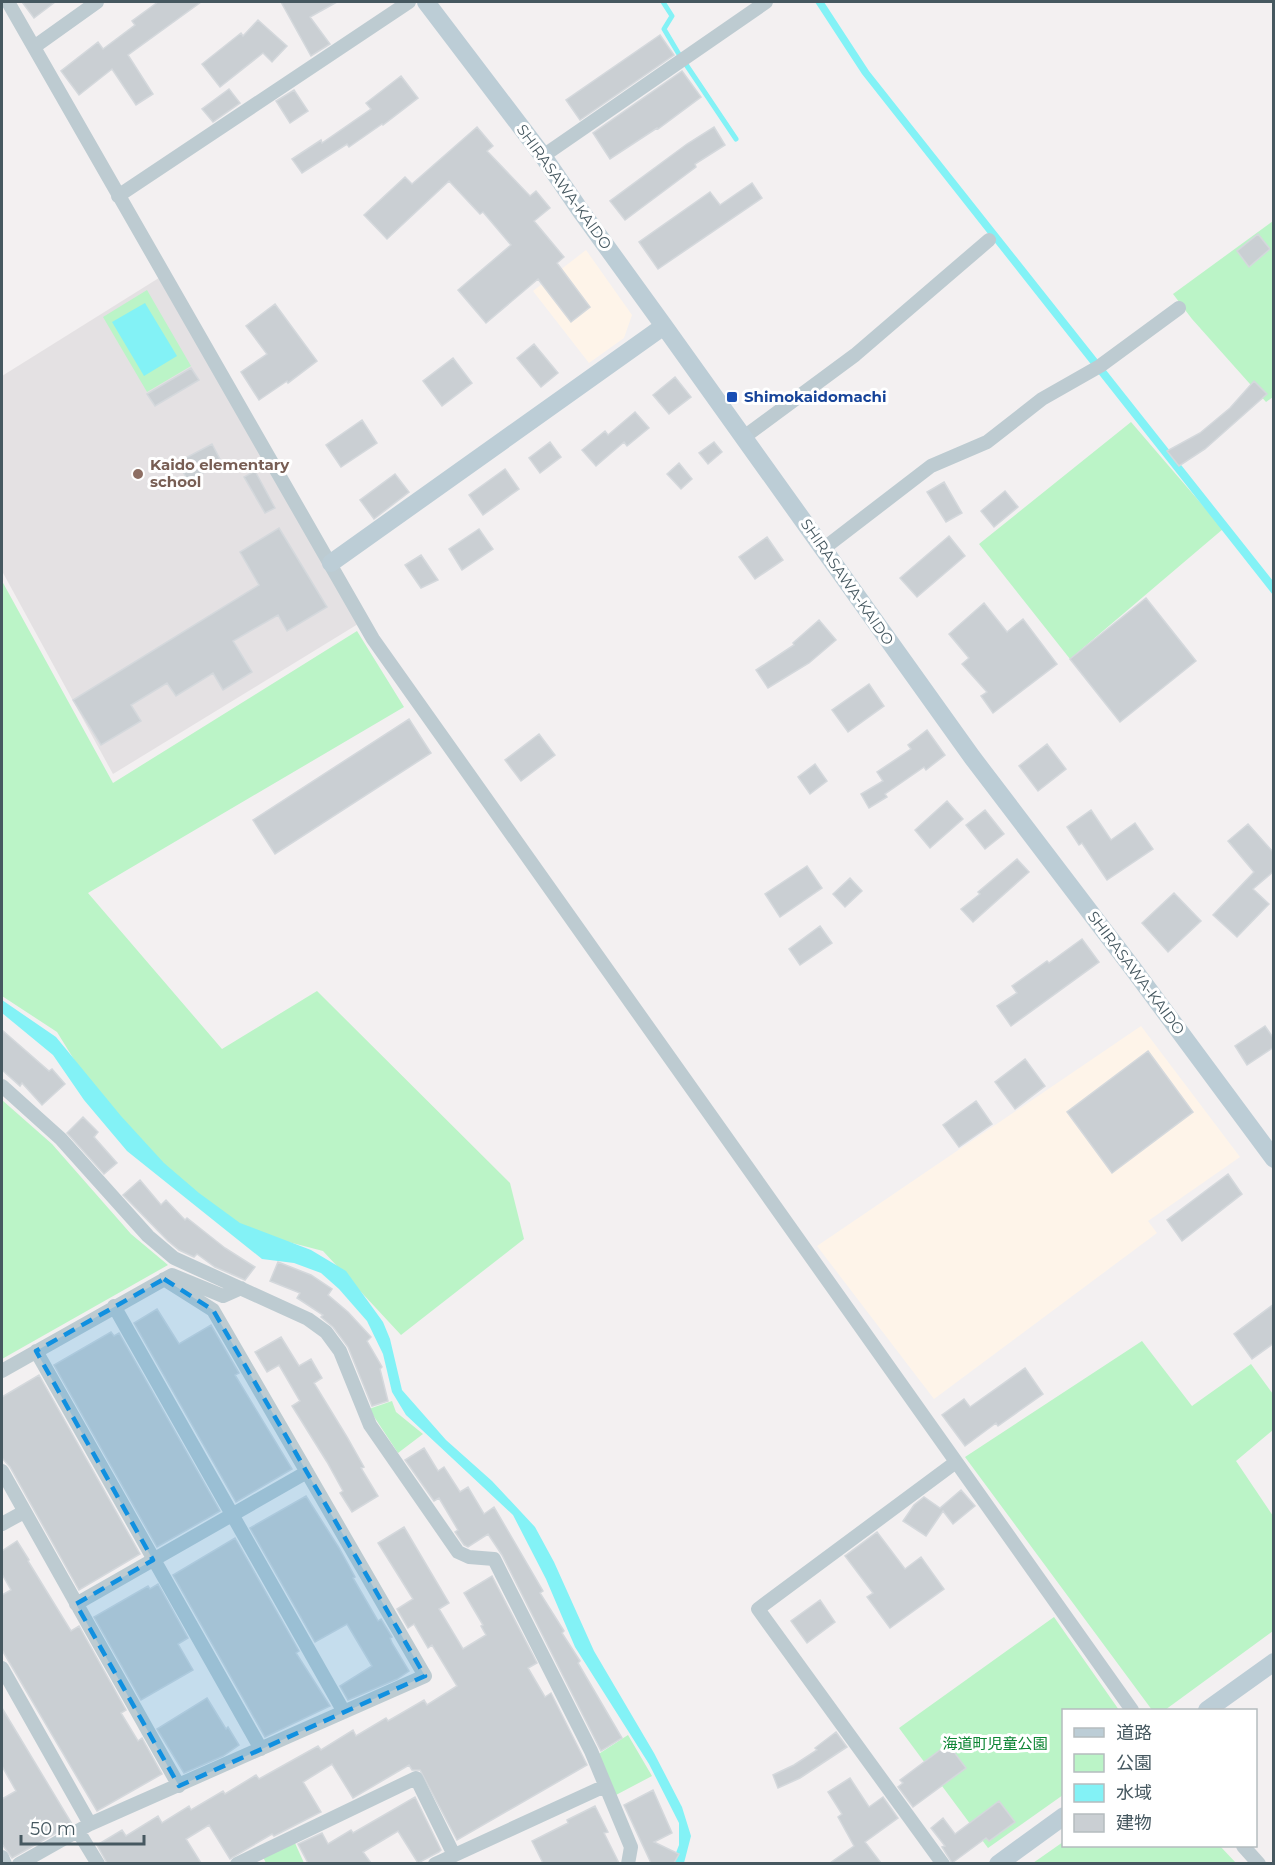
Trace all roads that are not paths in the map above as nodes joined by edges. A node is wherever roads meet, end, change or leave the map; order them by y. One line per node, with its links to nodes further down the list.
1 (8, 2): 6 (street)
2 (97, 2): 6 (street)
3 (409, 2): 8 (street)
4 (426, 2): 7 (main road, SHIRASAWA-KAIDO)
5 (766, 2): 7 (street)
6 (34, 47): 8 (street)
7 (543, 156): 11 (main road, SHIRASAWA-KAIDO)
8 (118, 196): 14 (street)
9 (989, 240): 12 (street)
10 (1179, 308): 13 (street)
11 (664, 326): 12 (main road, SHIRASAWA-KAIDO); 14 (main road)
12 (744, 437): 13 (main road, SHIRASAWA-KAIDO)
13 (824, 549): 16 (main road, SHIRASAWA-KAIDO)
14 (331, 563): 22 (street)
15 (2, 1086): 18 (street)
16 (1274, 1159)
17 (164, 1279): 18 (street); 19 (street); 24 (street)
18 (241, 1288): 37 (street)
19 (114, 1306): 20 (street); 26 (street)
20 (36, 1352): 21 (street); 28 (street)
21 (2, 1371)
22 (956, 1462): 32 (street); 50 (street)
23 (2, 1471): 25 (street)
24 (307, 1472): 26 (street); 34 (street)
25 (24, 1512): 27 (street); 29 (street)
26 (231, 1515): 28 (street); 34 (street)
27 (2, 1524)
28 (153, 1560): 29 (street); 35 (street)
29 (76, 1604): 36 (street)
30 (1274, 1662): 33 (main road)
31 (2, 1668): 39 (street)
32 (1131, 1709)
33 (1208, 1709)
34 (344, 1712): 35 (street)
35 (261, 1749): 36 (street)
36 (179, 1786): 39 (street)
37 (605, 1786): 42 (street); 49 (street)
38 (1062, 1817): 51 (main road)
39 (90, 1824): 40 (street)
40 (78, 1831): 45 (street); 46 (street)
41 (1245, 1847): 52 (street)
42 (454, 1855): 47 (street); 48 (street)
43 (2, 1857): 44 (street)
44 (5, 1863)
45 (19, 1863)
46 (98, 1863)
47 (237, 1863)
48 (439, 1863)
49 (628, 1863)
50 (943, 1863)
51 (998, 1863)
52 (1259, 1863)

